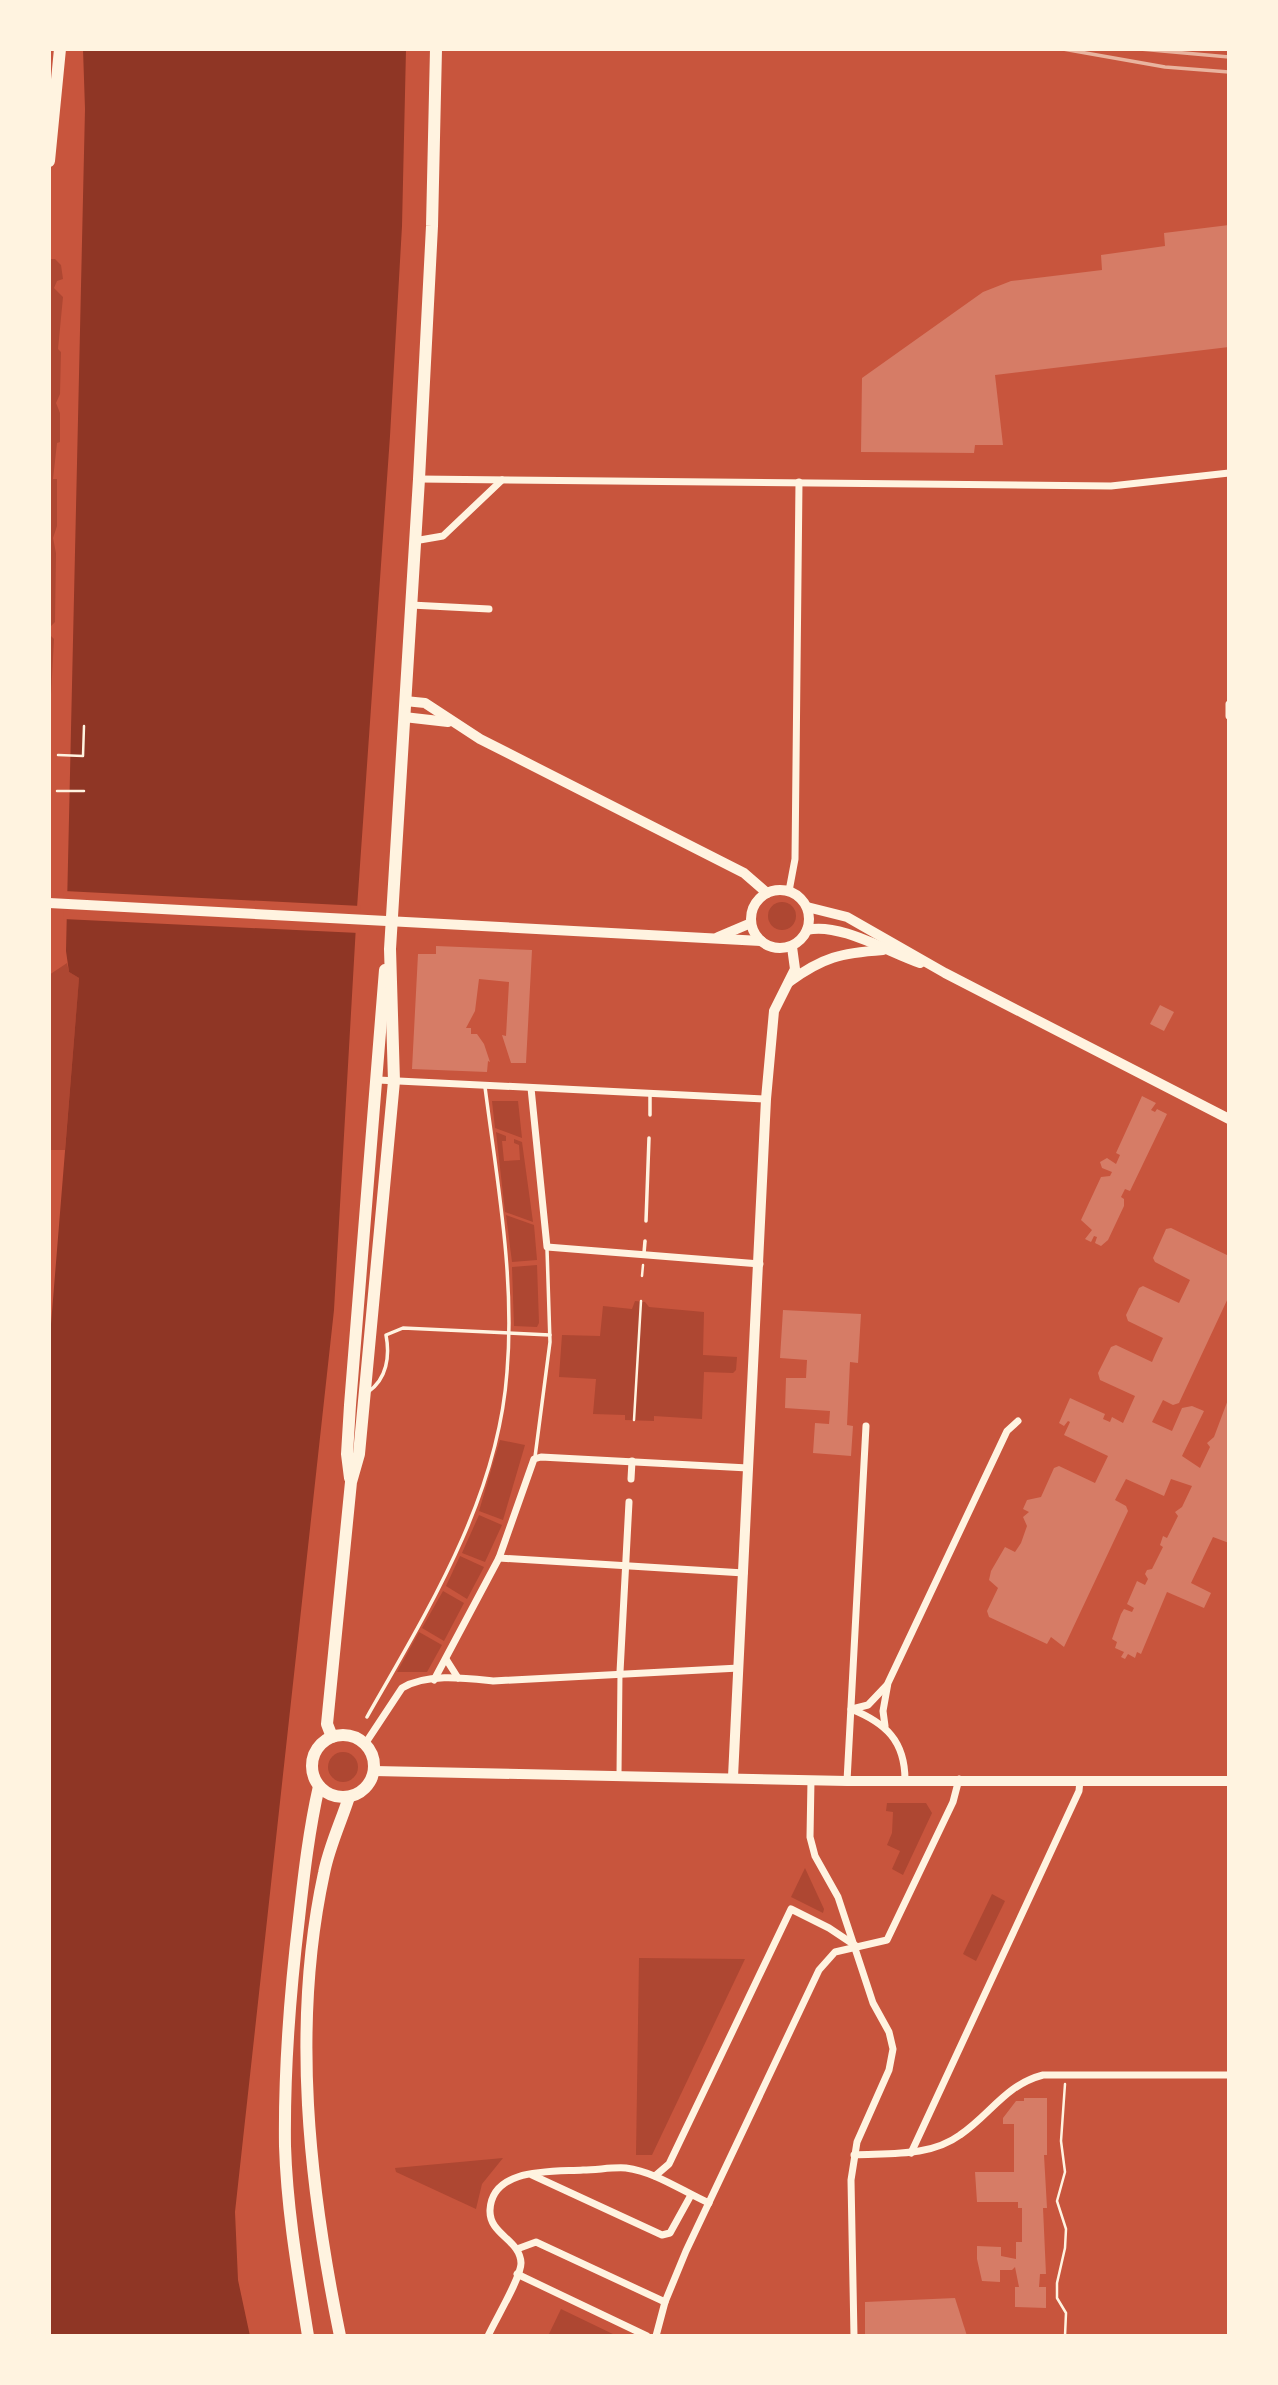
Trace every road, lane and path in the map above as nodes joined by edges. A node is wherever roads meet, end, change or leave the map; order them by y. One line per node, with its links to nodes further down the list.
1 (60, 49): 3 (main road)
2 (436, 49): 5 (main road)
3 (49, 161)
4 (1229, 473): 7 (street)
5 (419, 479): 6 (street); 8 (main road)
6 (503, 479): 7 (street); 8 (street)
7 (799, 482): 20 (street)
8 (414, 541): 9 (main road)
9 (410, 605): 10 (street); 11 (main road)
10 (489, 609)
11 (405, 701): 13 (main road); 16 (street)
12 (1229, 704): 14 (street)
13 (404, 716): 16 (street); 29 (main road)
14 (1229, 716)
15 (84, 726): 17 (path)
16 (461, 728): 21 (street)
17 (58, 755)
18 (57, 791): 19 (path)
19 (84, 791)
20 (789, 891): 21 (main road); 23 (main road)
21 (767, 893): 24 (main road)
22 (49, 904): 26 (main road)
23 (807, 907): 25 (main road); 31 (main road)
24 (751, 923): 26 (main road); 27 (main road)
25 (807, 930): 28 (main road); 30 (main road)
26 (718, 937): 27 (main road)
27 (761, 941): 28 (main road)
28 (792, 947): 32 (street)
29 (390, 949): 33 (main road); 34 (main road)
30 (883, 950): 31 (main road); 32 (street)
31 (946, 973): 40 (main road)
32 (789, 983): 38 (street)
33 (379, 1080): 34 (street); 59 (main road)
34 (394, 1081): 35 (street); 51 (main road)
35 (485, 1085): 36 (street); 49 (lane)
36 (531, 1088): 37 (street); 44 (street)
37 (650, 1094): 38 (street); 39 (lane)
38 (766, 1099): 46 (street)
39 (650, 1115)
40 (1229, 1119)
41 (649, 1138): 42 (lane)
42 (646, 1221)
43 (645, 1241): 45 (lane)
44 (547, 1247): 45 (street); 50 (lane)
45 (644, 1256): 46 (street); 47 (path)
46 (760, 1264): 57 (street)
47 (642, 1276)
48 (641, 1301): 52 (path)
49 (509, 1333): 50 (lane); 51 (lane); 71 (lane)
50 (550, 1335): 55 (lane)
51 (364, 1396): 59 (main road)
52 (634, 1420)
53 (1018, 1421): 69 (street)
54 (866, 1426): 70 (street)
55 (534, 1459): 56 (street); 61 (street)
56 (632, 1461): 57 (street); 58 (street)
57 (748, 1468): 63 (street)
58 (631, 1479)
59 (351, 1482): 73 (main road)
60 (629, 1502): 62 (street)
61 (499, 1559): 62 (street); 64 (street)
62 (625, 1566): 63 (street); 66 (street)
63 (744, 1573): 65 (street)
64 (446, 1659): 67 (street); 68 (street)
65 (739, 1668): 66 (street); 77 (street)
66 (620, 1672): 67 (street); 76 (street)
67 (458, 1678): 68 (street)
68 (434, 1680): 74 (street)
69 (888, 1683): 70 (street); 72 (street)
70 (851, 1709): 72 (street); 82 (street)
71 (367, 1717)
72 (885, 1726): 80 (street)
73 (332, 1737): 74 (main road); 84 (main road)
74 (365, 1744): 75 (main road)
75 (374, 1771): 76 (main road); 85 (main road)
76 (619, 1775): 77 (main road)
77 (733, 1777): 79 (main road)
78 (959, 1779): 80 (main road); 81 (main road); 86 (street)
79 (811, 1780): 82 (main road); 86 (street)
80 (905, 1780): 82 (main road)
81 (1080, 1780): 83 (main road); 89 (street)
82 (846, 1781)
83 (1229, 1781)
84 (319, 1787): 85 (main road); 98 (main road)
85 (349, 1797): 99 (main road)
86 (857, 1947): 90 (street); 92 (street); 94 (street)
87 (1065, 2075): 88 (street); 89 (street); 104 (path)
88 (1229, 2075)
89 (911, 2152): 90 (street)
90 (854, 2155): 103 (street)
91 (529, 2173): 92 (street); 93 (street); 95 (street)
92 (655, 2176): 93 (street)
93 (691, 2195): 94 (street)
94 (709, 2203): 97 (street)
95 (517, 2249): 96 (street); 97 (street)
96 (517, 2274): 100 (street); 101 (street)
97 (665, 2302): 102 (street)
98 (308, 2336)
99 (340, 2336)
100 (488, 2336)
101 (647, 2336)
102 (656, 2336)
103 (854, 2336)
104 (1065, 2336)

